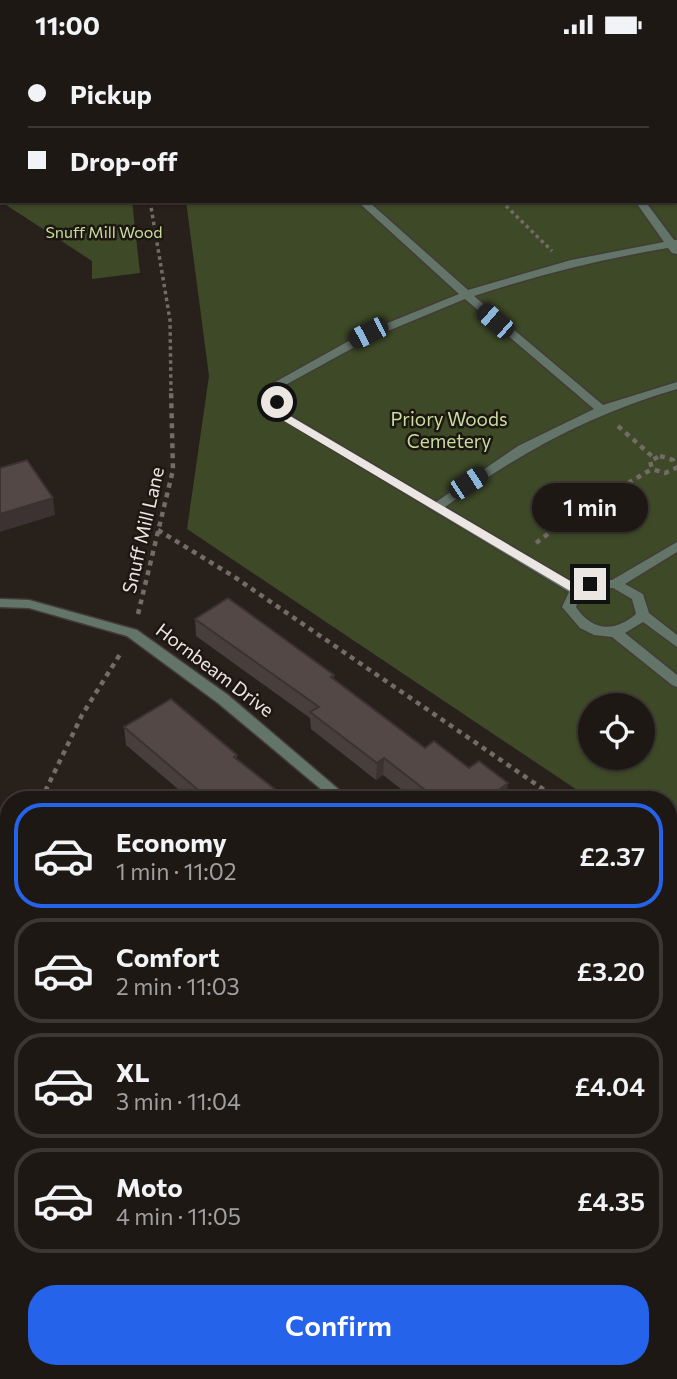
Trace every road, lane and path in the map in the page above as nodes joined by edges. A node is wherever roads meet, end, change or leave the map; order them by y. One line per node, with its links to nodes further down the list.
1 (150, 203): 16 (path, Snuff Mill Lane)
2 (364, 203): 7 (street)
3 (503, 203): 6 (path)
4 (642, 203): 5 (street)
5 (675, 246): 6 (street)
6 (568, 266): 7 (street)
7 (466, 295): 9 (street); 15 (street)
8 (677, 385): 9 (street)
9 (601, 409): 10 (path); 15 (street)
10 (654, 458): 11 (path); 12 (path)
11 (675, 459): 13 (path)
12 (652, 469): 13 (path); 18 (path)
13 (672, 471): 14 (path)
14 (677, 477)
15 (437, 507): 18 (street)
16 (158, 530): 23 (path, Snuff Mill Lane); 29 (path)
17 (677, 546): 19 (street)
18 (518, 555): 20 (street)
19 (615, 584): 20 (street); 22 (street)
20 (576, 590): 24 (street)
21 (0, 603): 23 (street, Hornbeam Drive)
22 (643, 615): 24 (street); 25 (street)
23 (132, 633): 27 (path, Snuff Mill Lane); 28 (street, Hornbeam Drive)
24 (616, 633): 26 (street)
25 (677, 642)
26 (677, 682)
27 (45, 791)
28 (333, 791)
29 (546, 791)

